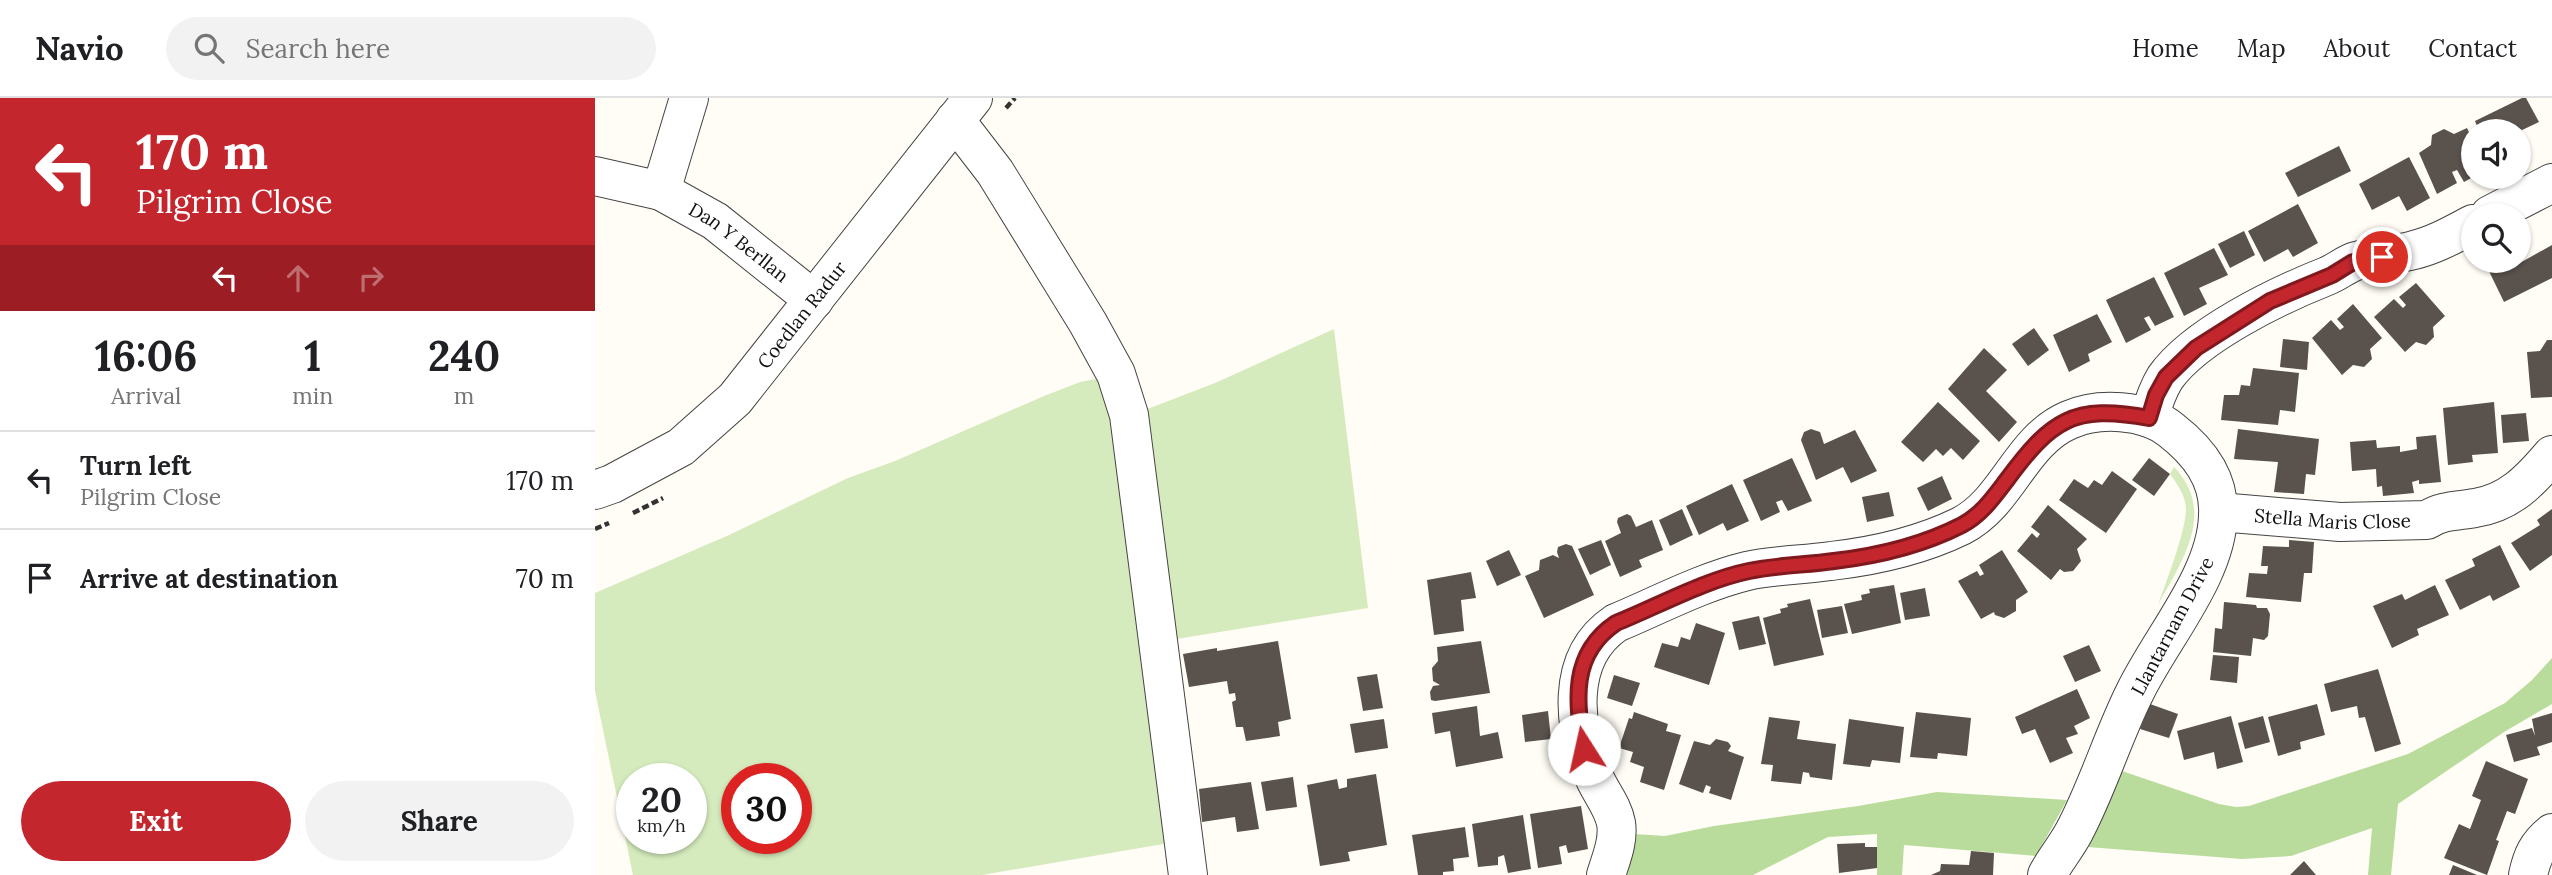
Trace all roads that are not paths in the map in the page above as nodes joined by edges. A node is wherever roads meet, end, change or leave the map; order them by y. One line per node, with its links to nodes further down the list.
1 (689, 98): 5 (street)
2 (964, 109): 8 (street, Coedlan Radur); 14 (street)
3 (595, 176): 5 (street, Dan Y Berllan)
4 (2552, 183): 6 (street)
5 (661, 191): 8 (street, Dan Y Berllan)
6 (2513, 203)
7 (2461, 230): 9 (street)
8 (814, 300): 11 (street, Coedlan Radur)
9 (2149, 418): 12 (street, Llantarnam Drive); 15 (street, Llantarnam Drive)
10 (2552, 456): 12 (street, Stella Maris Close)
11 (595, 490)
12 (2219, 512): 16 (street, Llantarnam Drive)
13 (2552, 833): 17 (street)
14 (1188, 875)
15 (1606, 875)
16 (2047, 875)
17 (2528, 875)

